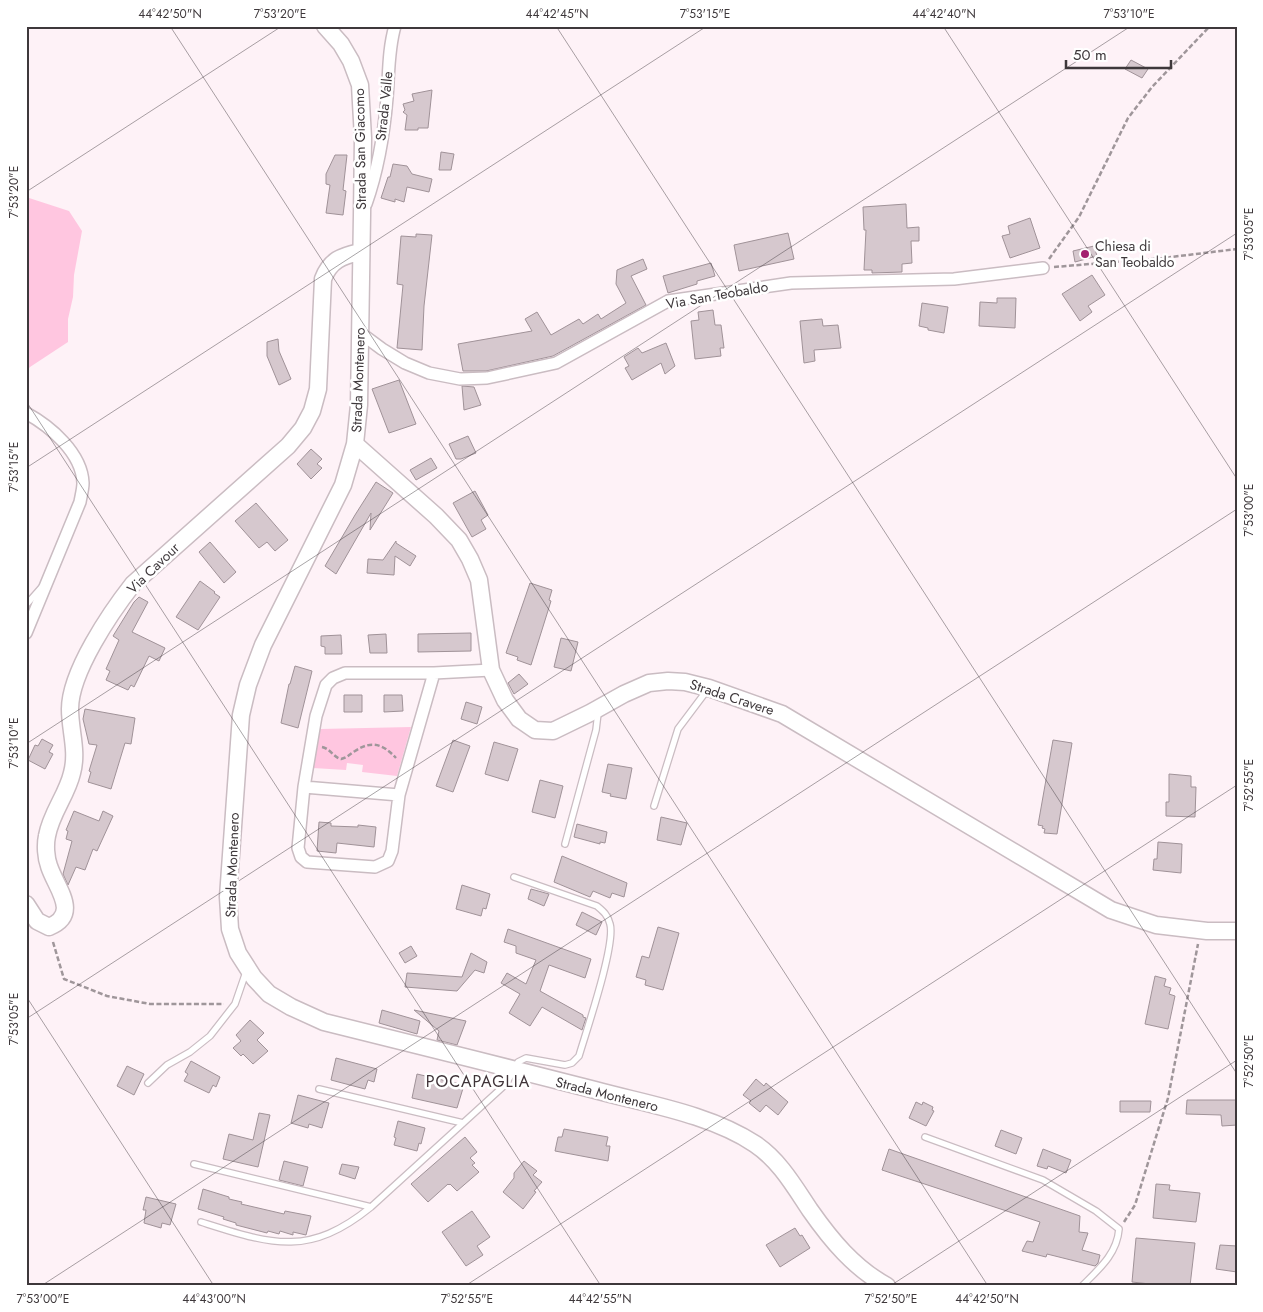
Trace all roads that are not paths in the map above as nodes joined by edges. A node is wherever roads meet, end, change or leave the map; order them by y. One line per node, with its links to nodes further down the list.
1 (325, 26): 3 (street, Strada San Giacomo)
2 (395, 26): 3 (street, Strada Valle)
3 (362, 215): 4 (street, Strada San Giacomo)
4 (360, 252): 6 (street, Strada Montenero); 21 (street, Via Cavour)
5 (1043, 268): 6 (street, Via San Teobaldo)
6 (360, 332): 8 (street, Strada Montenero)
7 (26, 413): 9 (street)
8 (355, 444): 12 (street, Strada Cravere); 23 (street, Strada Montenero)
9 (47, 581): 10 (lane); 11 (street)
10 (26, 605)
11 (26, 634)
12 (491, 670): 13 (street); 15 (street, Strada Cravere)
13 (434, 673): 16 (street); 17 (street)
14 (709, 688): 15 (street, Strada Cravere); 18 (lane); 22 (street, Strada Cravere)
15 (598, 709): 19 (lane)
16 (304, 788): 17 (street); 17 (street)
17 (399, 795)
18 (654, 806)
19 (565, 844)
20 (514, 876): 24 (lane)
21 (26, 904)
22 (1237, 931)
23 (247, 969): 24 (street, Strada Montenero); 25 (lane)
24 (514, 1070): 27 (lane); 32 (street, Strada Montenero)
25 (148, 1083)
26 (319, 1088): 27 (lane)
27 (463, 1124): 30 (lane)
28 (925, 1137): 33 (lane)
29 (194, 1164): 30 (lane)
30 (371, 1207): 31 (lane)
31 (201, 1222)
32 (887, 1286)
33 (1082, 1286)

